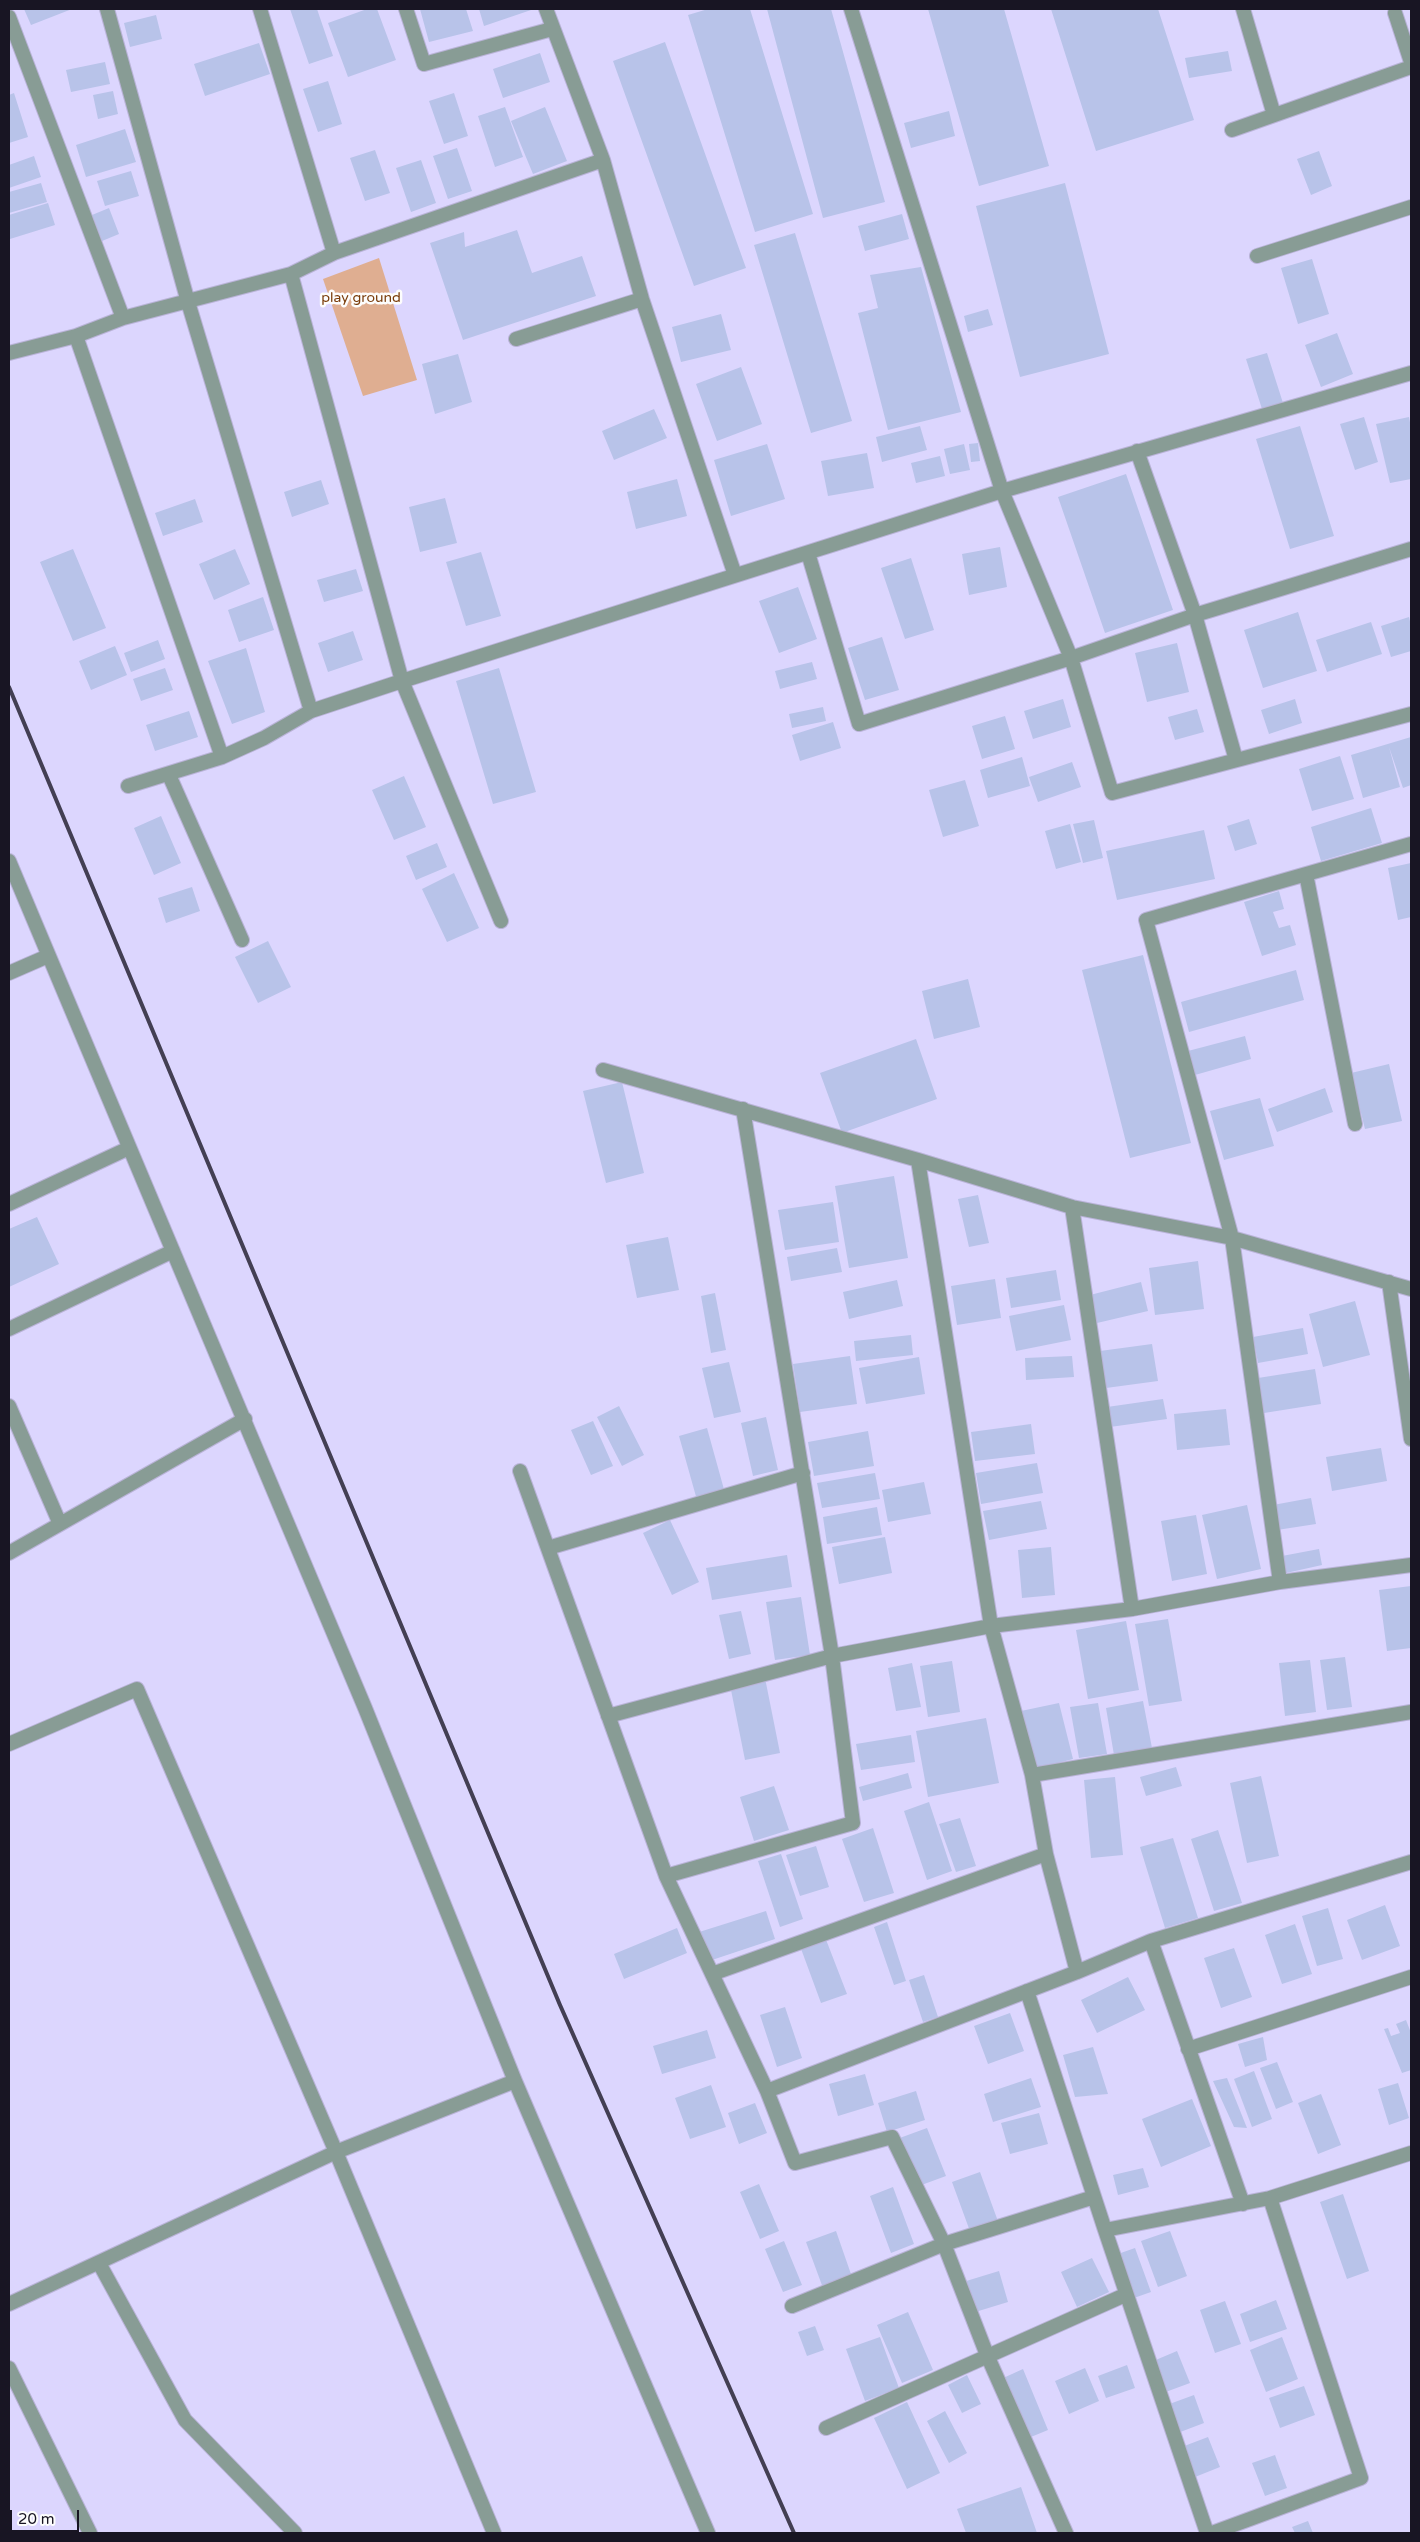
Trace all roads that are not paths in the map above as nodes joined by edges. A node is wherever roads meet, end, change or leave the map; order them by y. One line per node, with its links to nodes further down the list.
1 (107, 9): 21 (street)
2 (260, 9): 17 (street)
3 (406, 9): 9 (street)
4 (546, 9): 9 (street)
5 (851, 9): 28 (street)
6 (1242, 9): 13 (street)
7 (1395, 13): 11 (street)
8 (9, 17): 10 (street)
9 (552, 29): 15 (street)
10 (12, 33): 22 (street)
11 (1411, 62)
12 (1411, 66): 13 (street)
13 (1274, 115): 14 (street)
14 (1232, 130)
15 (603, 160): 17 (street); 20 (street)
16 (1411, 207): 18 (street)
17 (334, 253): 19 (street)
18 (1257, 256)
19 (291, 274): 21 (street); 34 (street)
20 (642, 299): 24 (street); 31 (street)
21 (188, 302): 22 (street); 35 (street)
22 (123, 318): 23 (street)
23 (76, 336): 25 (street); 37 (street)
24 (516, 339)
25 (9, 353)
26 (1411, 373): 27 (street)
27 (1137, 450): 28 (street); 32 (street)
28 (1002, 491): 30 (street); 33 (street)
29 (1411, 549): 32 (street)
30 (808, 553): 31 (street); 33 (street)
31 (735, 575): 34 (street)
32 (1195, 615): 33 (street); 38 (street)
33 (1071, 658): 38 (street)
34 (402, 681): 35 (street); 44 (street)
35 (311, 711): 37 (street)
36 (1411, 714): 38 (street)
37 (222, 758): 39 (street)
38 (1236, 760)
39 (169, 775): 40 (street); 45 (street)
40 (128, 786)
41 (1411, 844): 43 (street)
42 (9, 861): 46 (street)
43 (1306, 874): 50 (street); 55 (street)
44 (501, 921)
45 (242, 940)
46 (48, 956): 47 (street); 51 (street)
47 (9, 973)
48 (603, 1070): 49 (street)
49 (743, 1109): 52 (street); 64 (street)
50 (1355, 1124)
51 (129, 1148): 53 (street); 56 (street)
52 (918, 1160): 54 (street); 71 (street)
53 (9, 1204)
54 (1072, 1208): 55 (street); 70 (street)
55 (1232, 1238): 57 (street); 69 (street)
56 (173, 1252): 59 (street); 61 (street)
57 (1389, 1282): 58 (street); 62 (street)
58 (1411, 1289)
59 (9, 1329)
60 (9, 1406): 65 (street)
61 (245, 1419): 65 (street); 86 (street)
62 (1411, 1439)
63 (520, 1471): 66 (street)
64 (802, 1473): 66 (street); 72 (street)
65 (60, 1524): 67 (street)
66 (548, 1548): 74 (street)
67 (9, 1553)
68 (1411, 1564): 69 (street)
69 (1280, 1582): 70 (street)
70 (1132, 1609): 71 (street)
71 (991, 1626): 72 (street); 76 (street)
72 (832, 1656): 74 (street); 79 (street)
73 (1411, 1712): 76 (street)
74 (608, 1716): 79 (street)
75 (9, 1744): 88 (street)
76 (1032, 1775): 77 (street)
77 (1046, 1854): 81 (street); 82 (street)
78 (1411, 1862): 80 (street)
79 (666, 1876): 82 (street)
80 (1151, 1941): 81 (street); 85 (street)
81 (1077, 1972): 84 (street)
82 (712, 1974): 87 (street)
83 (1411, 1977): 85 (street)
84 (1026, 1992): 87 (street); 90 (street)
85 (1188, 2049): 92 (street)
86 (515, 2081): 88 (street); 105 (street)
87 (767, 2091): 94 (street)
88 (336, 2152): 95 (street); 104 (street)
89 (1411, 2153): 91 (street)
90 (1094, 2197): 93 (street); 94 (street)
91 (1270, 2198): 92 (street); 108 (street)
92 (1243, 2204): 93 (street)
93 (1105, 2230): 96 (street)
94 (944, 2244): 98 (street); 99 (street)
95 (99, 2263): 97 (street); 103 (street)
96 (1125, 2295): 99 (street); 107 (street)
97 (9, 2304)
98 (792, 2306)
99 (987, 2355): 101 (street); 106 (street)
100 (9, 2368): 102 (street)
101 (826, 2428)
102 (90, 2533)
103 (295, 2533)
104 (494, 2533)
105 (708, 2533)
106 (1066, 2533)
107 (1207, 2533)
108 (1212, 2533)

